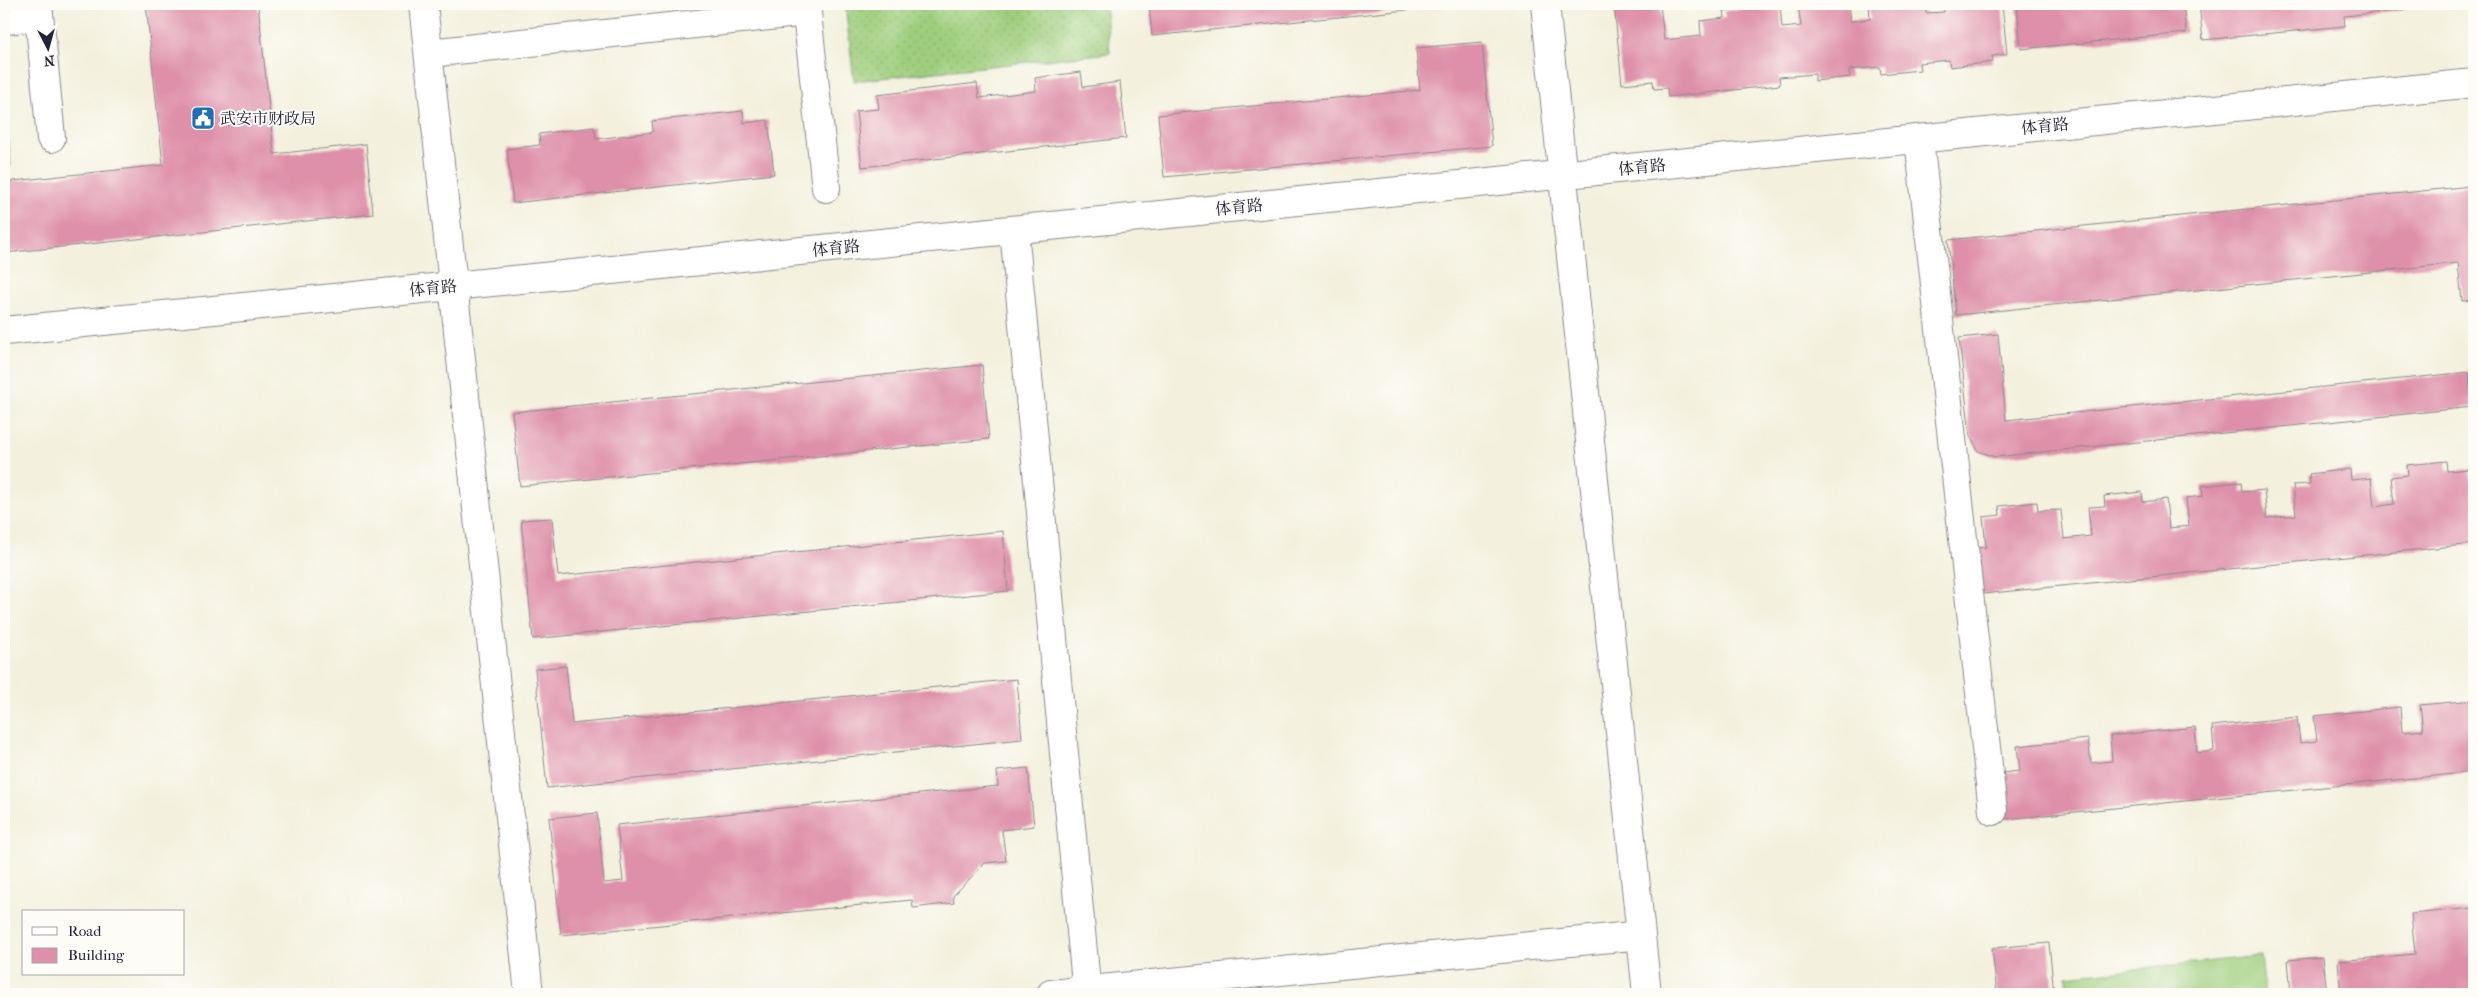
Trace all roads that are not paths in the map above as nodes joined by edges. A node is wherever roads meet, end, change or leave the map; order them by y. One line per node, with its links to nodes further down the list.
1 (423, 4): 6 (street)
2 (1545, 4): 10 (street)
3 (806, 8): 6 (street); 11 (street)
4 (38, 10): 5 (street); 8 (street)
5 (4, 20)
6 (429, 53): 13 (street)
7 (2474, 83): 9 (street, 体育路)
8 (51, 138)
9 (1919, 139): 10 (street, 体育路); 15 (street)
10 (1562, 175): 12 (street, 体育路); 16 (street)
11 (826, 188)
12 (1014, 230): 13 (street, 体育路); 17 (street)
13 (454, 286): 14 (street, 体育路); 18 (street)
14 (4, 331)
15 (1993, 811)
16 (1641, 935): 17 (street); 20 (street)
17 (1087, 992): 19 (street)
18 (528, 994)
19 (1051, 994)
20 (1647, 994)

